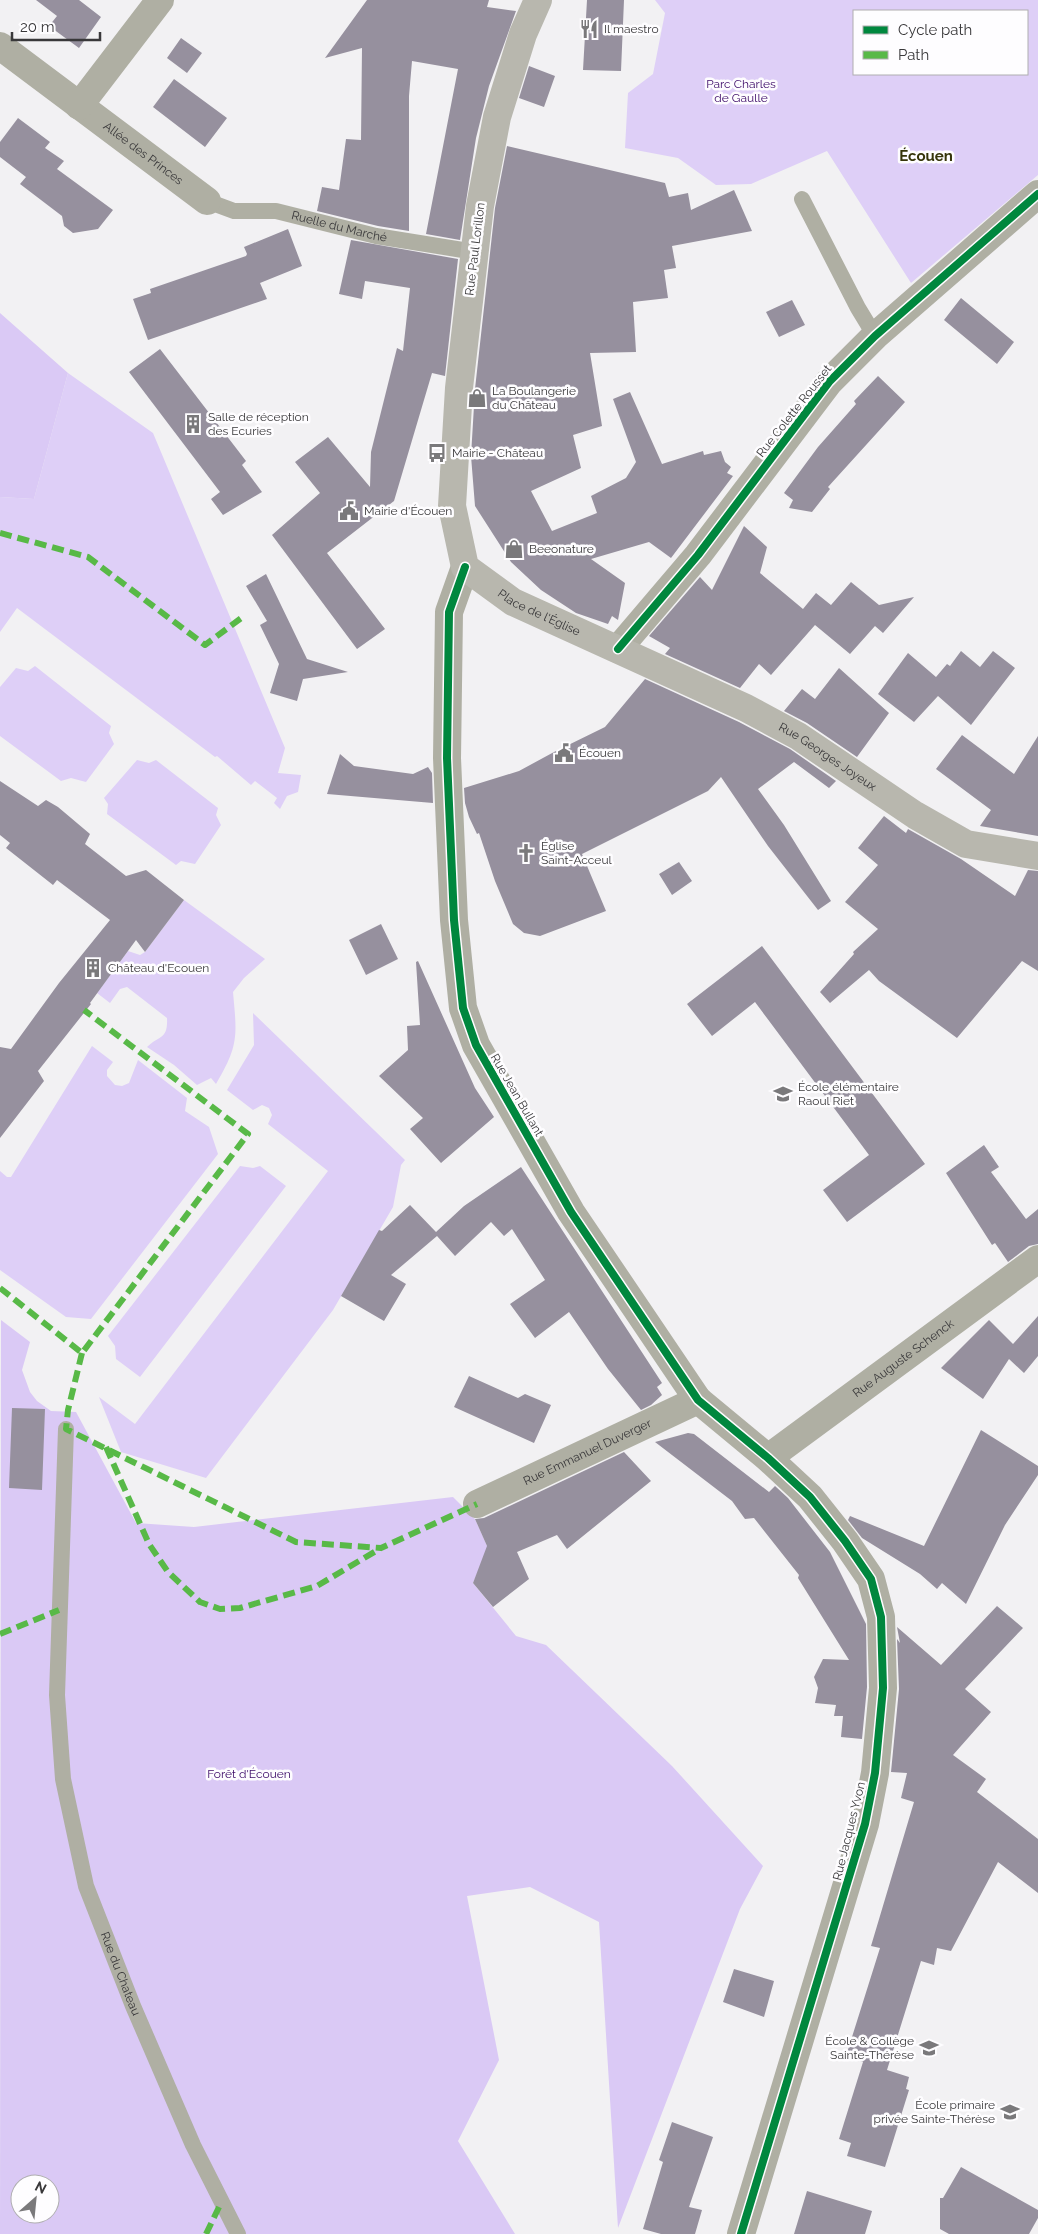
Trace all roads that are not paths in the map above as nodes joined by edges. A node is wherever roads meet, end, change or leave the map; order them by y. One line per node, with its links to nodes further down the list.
1 (160, 0): 4 (street)
2 (538, 0): 8 (main road, Rue Paul Lorillon)
3 (0, 46): 4 (street, Allée des Princes)
4 (79, 106): 7 (street, Allée des Princes)
5 (1038, 194): 9 (street, Rue Colette Rousset)
6 (802, 199): 9 (lane)
7 (206, 201): 8 (lane, Ruelle du Marché)
8 (475, 252): 10 (main road, Rue Paul Lorillon)
9 (875, 336): 11 (street, Rue Colette Rousset)
10 (465, 568): 11 (main road, Place de l'Église); 14 (street, Rue Jean Bullant)
11 (618, 649): 12 (main road, Rue Georges Joyeux)
12 (1038, 856)
13 (1038, 1259): 16 (street, Rue Auguste Schenck)
14 (698, 1400): 16 (street, Rue Jean Bullant); 17 (street, Rue Emmanuel Duverger)
15 (66, 1429): 18 (lane, Rue du Chateau)
16 (768, 1458): 19 (street, Rue Jacques Yvon)
17 (477, 1504)
18 (238, 2234)
19 (741, 2234)

